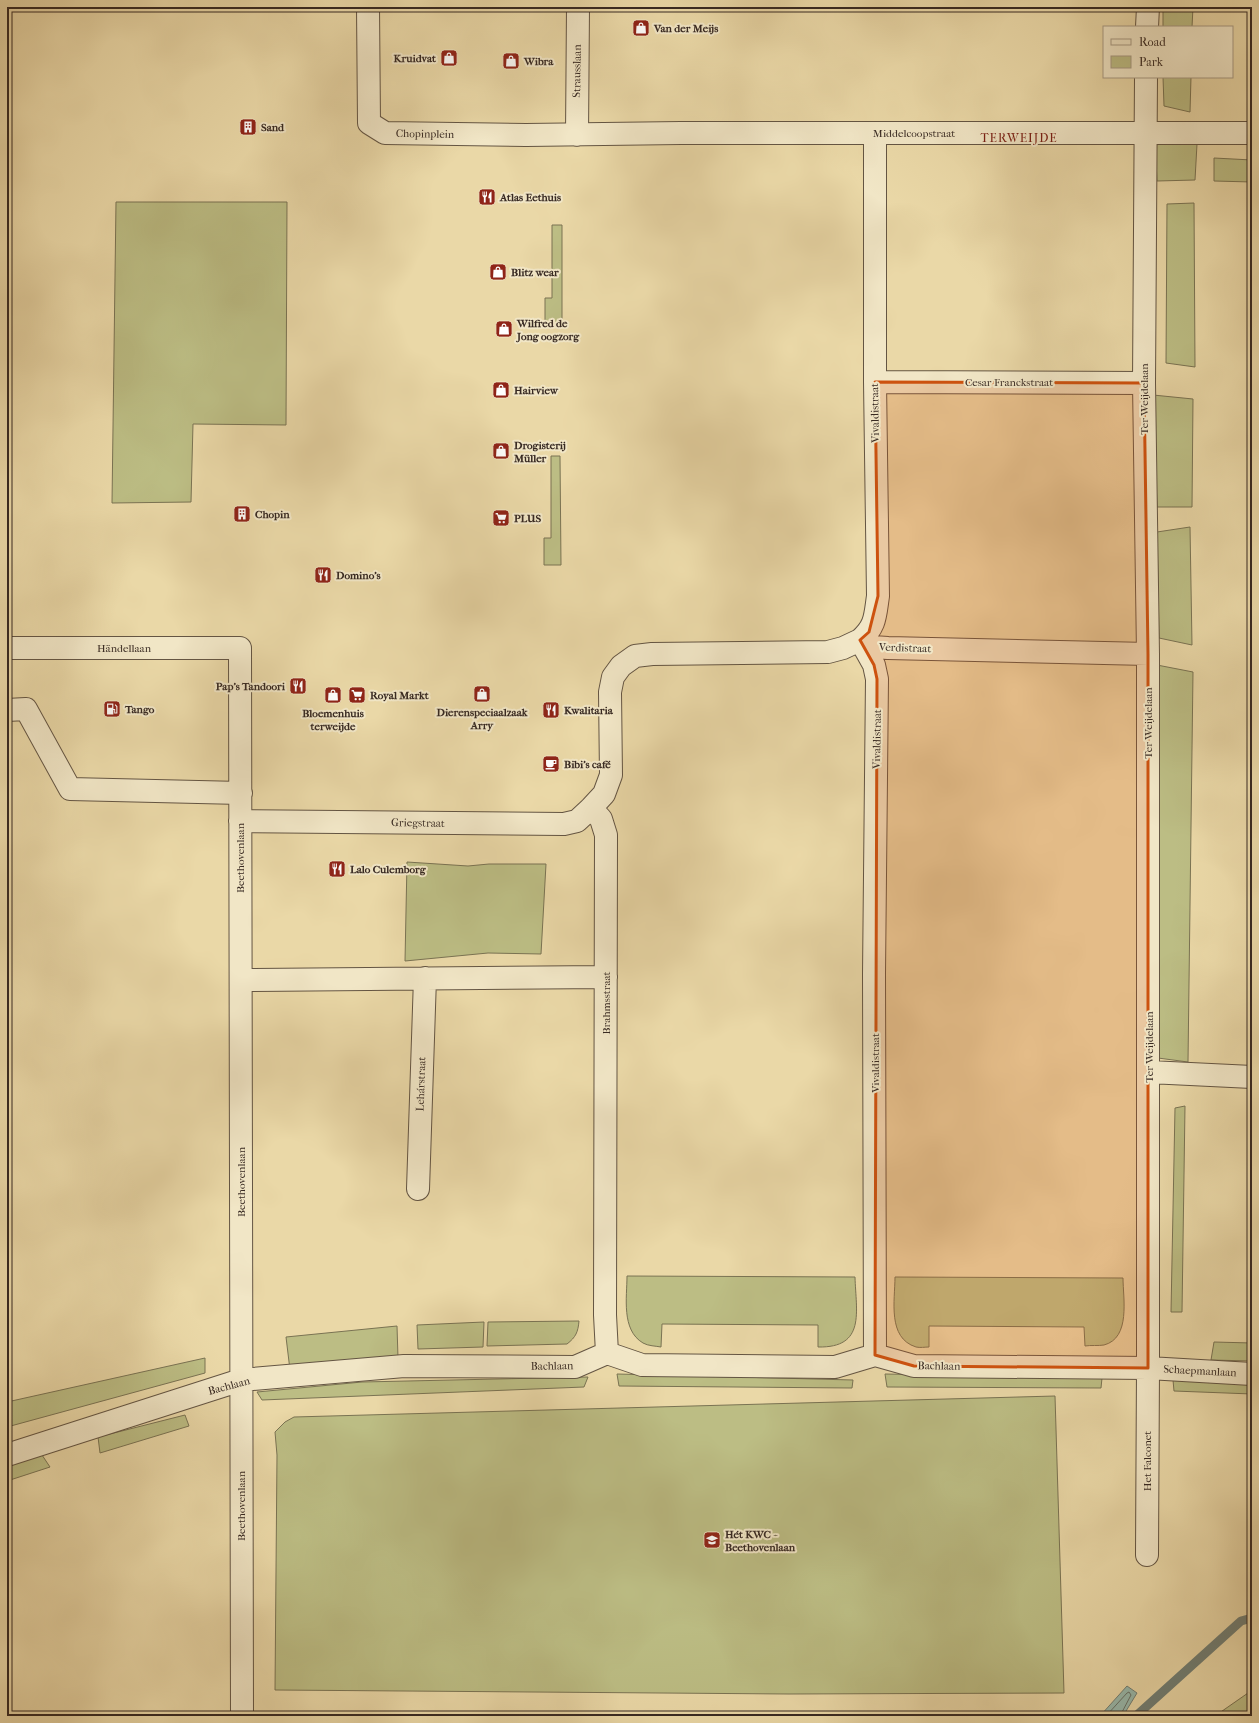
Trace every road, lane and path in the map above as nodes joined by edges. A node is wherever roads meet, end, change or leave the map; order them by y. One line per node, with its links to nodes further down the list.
1 (368, 7): 9 (street, Chopinplein)
2 (578, 7): 9 (street, Strausslaan)
3 (1148, 7): 4 (street)
4 (1147, 26)
5 (1146, 78): 6 (street, Ter Weijdelaan)
6 (1146, 132): 7 (street, Middelcoopstraat); 8 (street, Middelcoopstraat); 11 (street, Ter Weijdelaan)
7 (875, 133): 9 (street, Middelcoopstraat); 10 (street, Vivaldistraat)
8 (1252, 133)
9 (577, 135)
10 (875, 382): 11 (street, Cesar Franckstraat); 12 (street, Vivaldistraat)
11 (1144, 382): 15 (street, Ter Weijdelaan)
12 (860, 640): 15 (street, Verdistraat); 18 (street); 27 (street, Vivaldistraat)
13 (7, 648): 14 (street, Händellaan)
14 (240, 648): 17 (street, Beethovenlaan)
15 (1148, 654): 23 (street, Ter Weijdelaan)
16 (7, 710): 17 (street)
17 (241, 793): 19 (street, Beethovenlaan)
18 (591, 808): 19 (street, Griegstraat); 20 (street, Brahmsstraat)
19 (240, 821): 22 (street, Beethovenlaan)
20 (606, 976): 21 (street); 26 (street, Brahmsstraat)
21 (424, 978): 22 (street); 25 (street, Lehárstraat)
22 (241, 980): 30 (street, Beethovenlaan)
23 (1149, 1072): 24 (street); 28 (street, Ter Weijdelaan)
24 (1252, 1077)
25 (418, 1189)
26 (607, 1353): 27 (street); 30 (street, Bachlaan)
27 (875, 1355): 28 (street, Bachlaan)
28 (1148, 1368): 29 (street, Schaepmanlaan); 32 (street, Het Falconet)
29 (1252, 1374)
30 (241, 1380): 31 (street, Bachlaan); 33 (street, Beethovenlaan)
31 (7, 1455)
32 (1147, 1555)
33 (242, 1716)

